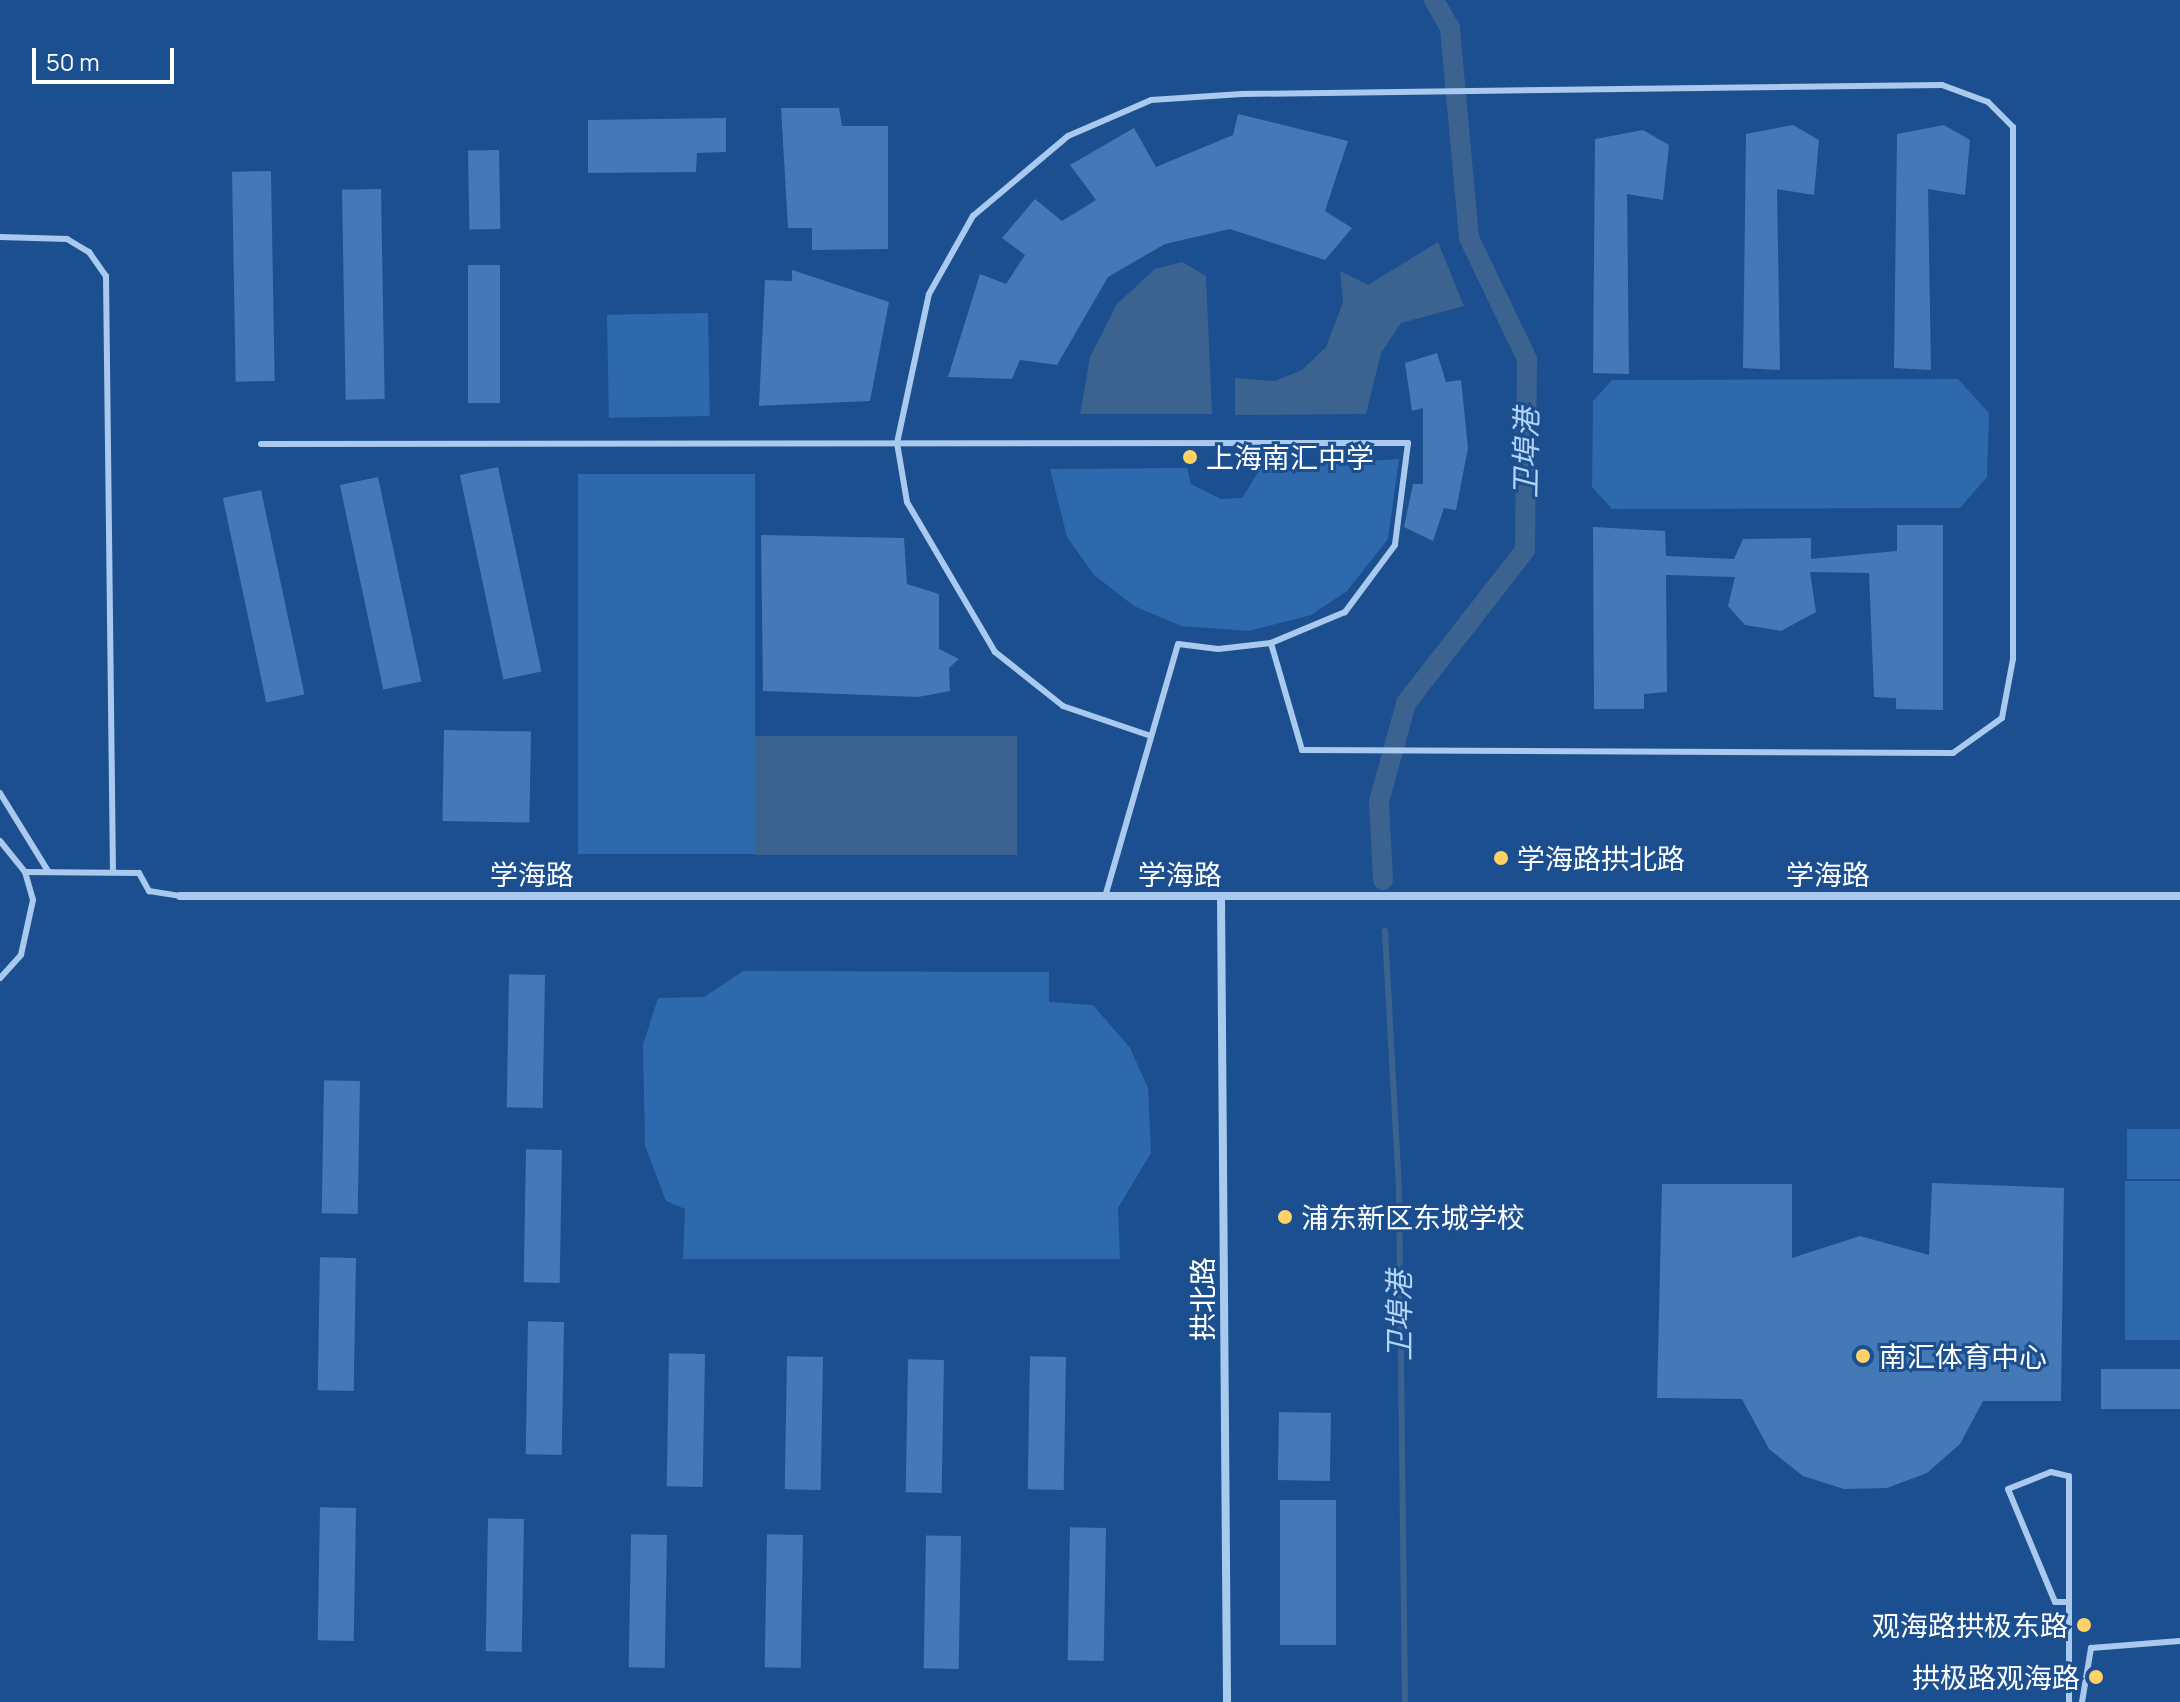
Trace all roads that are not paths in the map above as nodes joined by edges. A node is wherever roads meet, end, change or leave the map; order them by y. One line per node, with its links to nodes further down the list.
1 (0, 237): 10 (lane)
2 (897, 443): 3 (lane); 4 (lane); 4 (lane); 5 (lane)
3 (261, 444)
4 (1271, 643): 5 (lane)
5 (1148, 735): 14 (lane)
6 (0, 793): 8 (lane)
7 (0, 841): 9 (lane)
8 (48, 871): 9 (lane); 10 (lane)
9 (25, 872): 15 (lane)
10 (113, 872): 11 (lane)
11 (180, 896): 14 (street, 学海路)
12 (1221, 896): 13 (street, 学海路); 14 (street, 学海路); 18 (street, 拱北路)
13 (2180, 896)
14 (1105, 897)
15 (0, 978)
16 (2069, 1602): 16 (lane); 19 (lane)
17 (2180, 1641): 20 (lane)
18 (1227, 1702)
19 (2069, 1702)
20 (2082, 1702)

